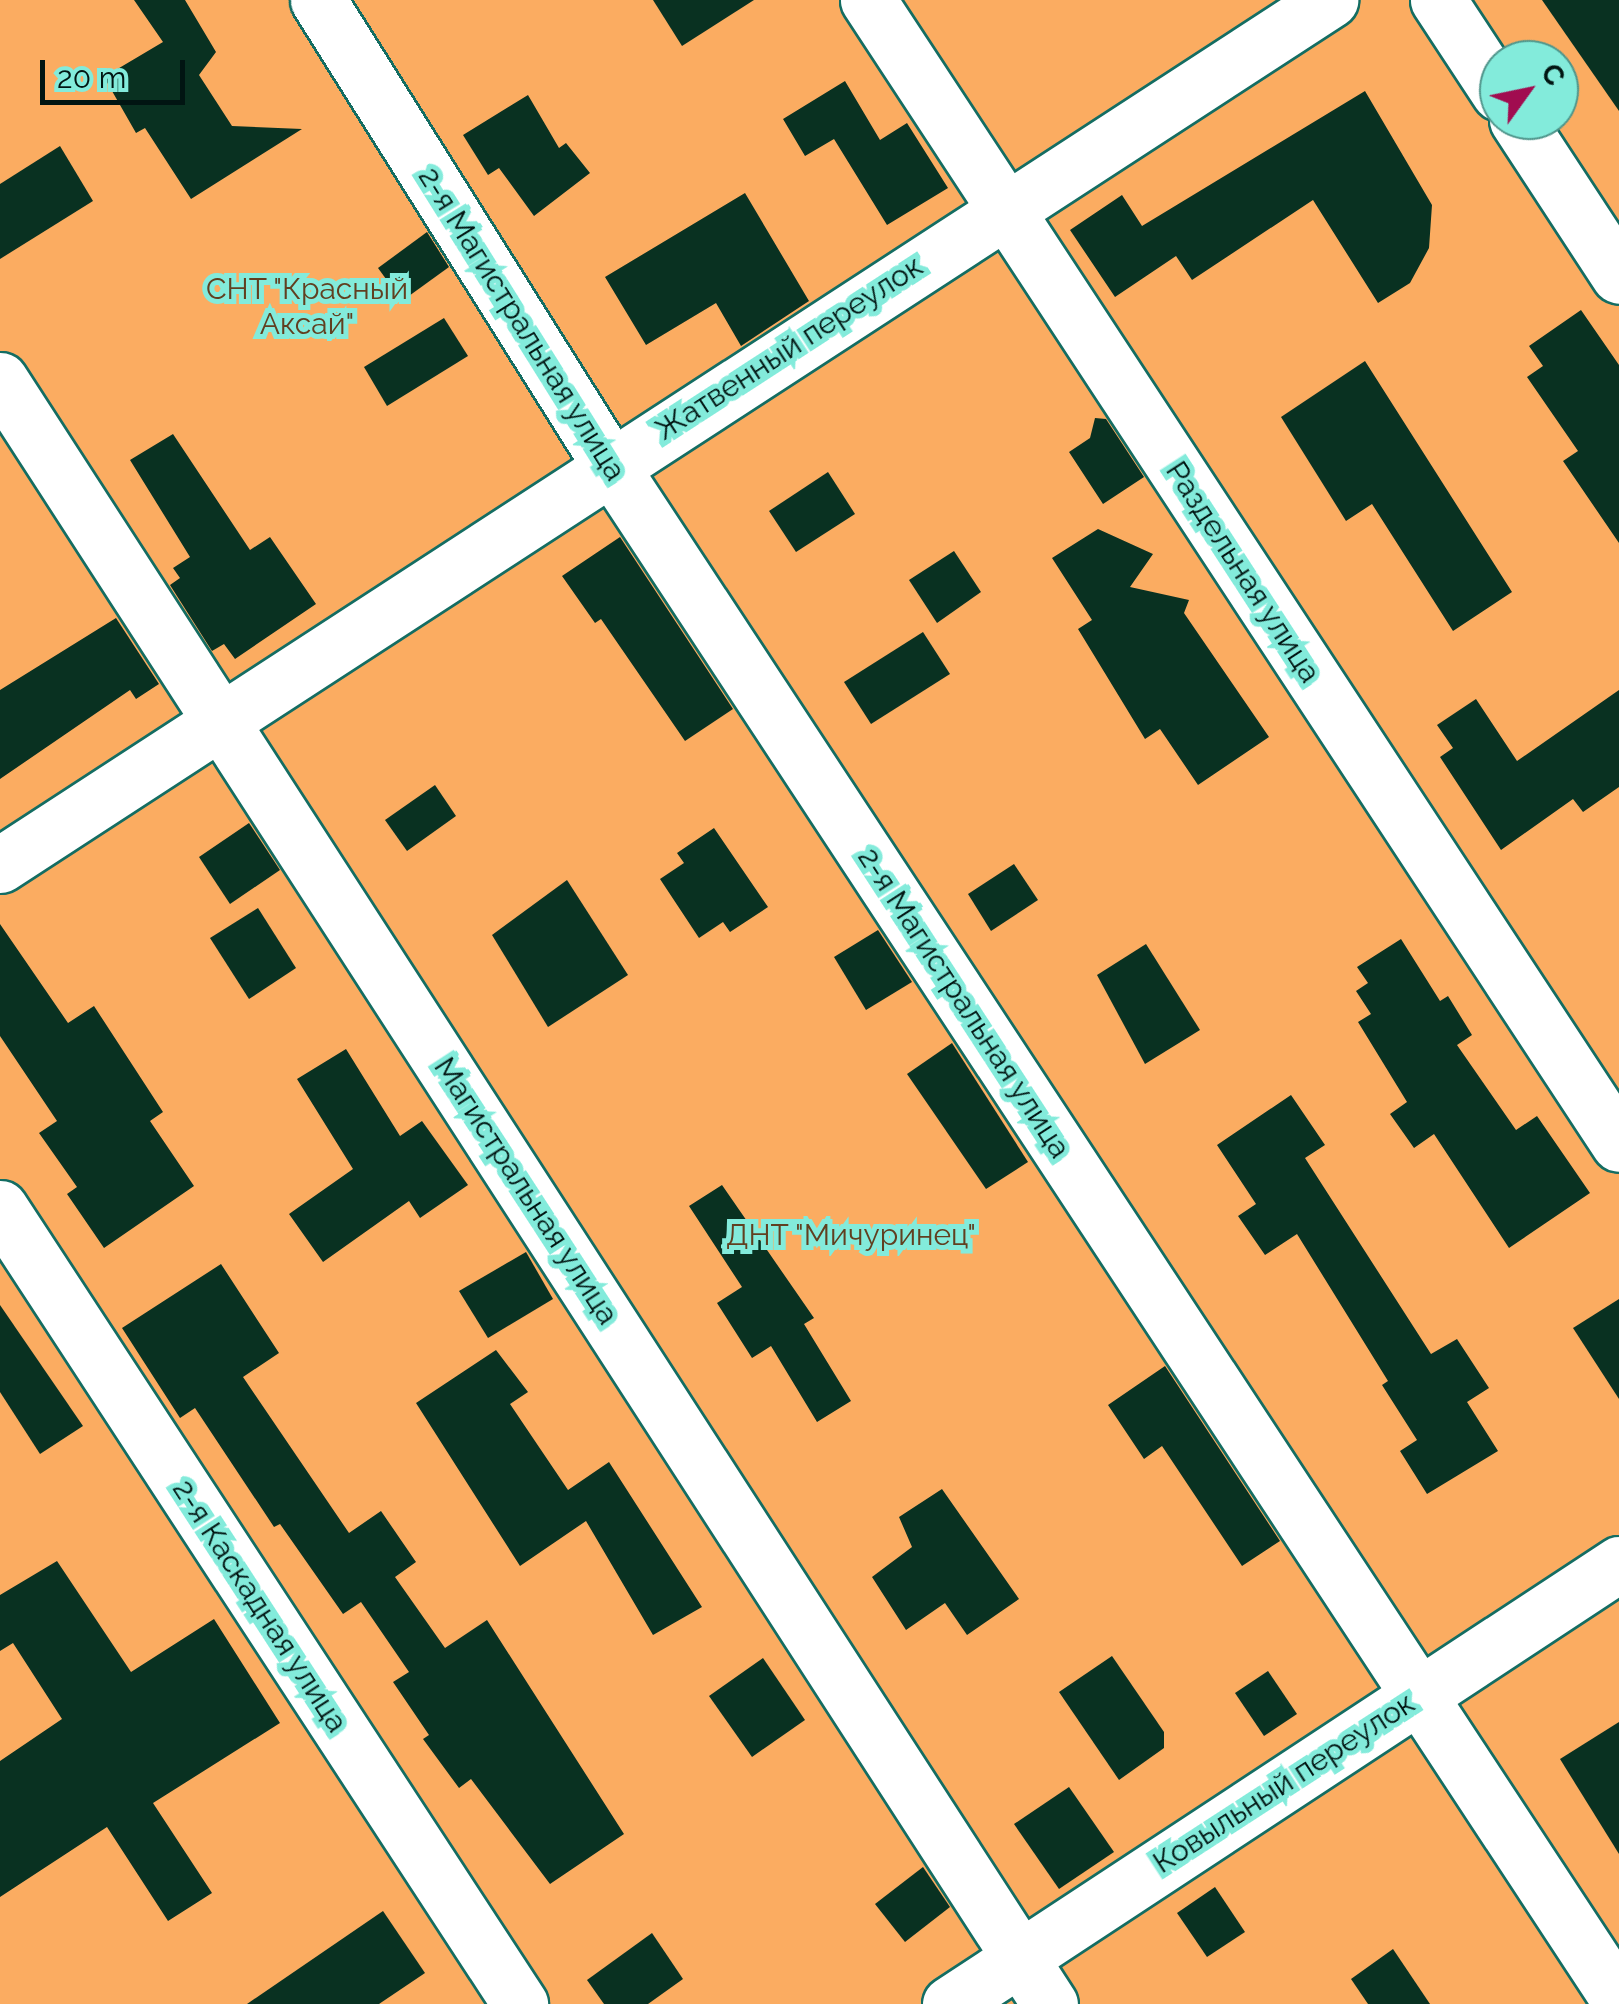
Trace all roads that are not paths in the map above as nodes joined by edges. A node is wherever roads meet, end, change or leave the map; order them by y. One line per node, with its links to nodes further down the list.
1 (318, 0): 10 (street, 2-я Магистральная улица)
2 (868, 0): 7 (street, Раздельная улица)
3 (1330, 0): 7 (street, Жатвенный переулок)
4 (1438, 0): 5 (street)
5 (1479, 63)
6 (1529, 140): 8 (street)
7 (1004, 209): 10 (street, Жатвенный переулок); 13 (street, Раздельная улица)
8 (1619, 276)
9 (0, 380): 11 (street, Магистральная улица)
10 (610, 464): 11 (street, Жатвенный переулок); 16 (street, 2-я Магистральная улица)
11 (221, 717): 12 (street, Жатвенный переулок); 17 (street, Магистральная улица)
12 (0, 865)
13 (1619, 1144)
14 (0, 1208): 19 (street, 2-я Каскадная улица)
15 (1619, 1564): 16 (street, Ковыльный переулок)
16 (1418, 1695): 17 (street, Ковыльный переулок); 18 (street, 2-я Магистральная улица)
17 (1018, 1956): 20 (street, Ковыльный переулок); 21 (street, Магистральная улица)
18 (1619, 2000)
19 (520, 2004)
20 (950, 2004)
21 (1050, 2004)

